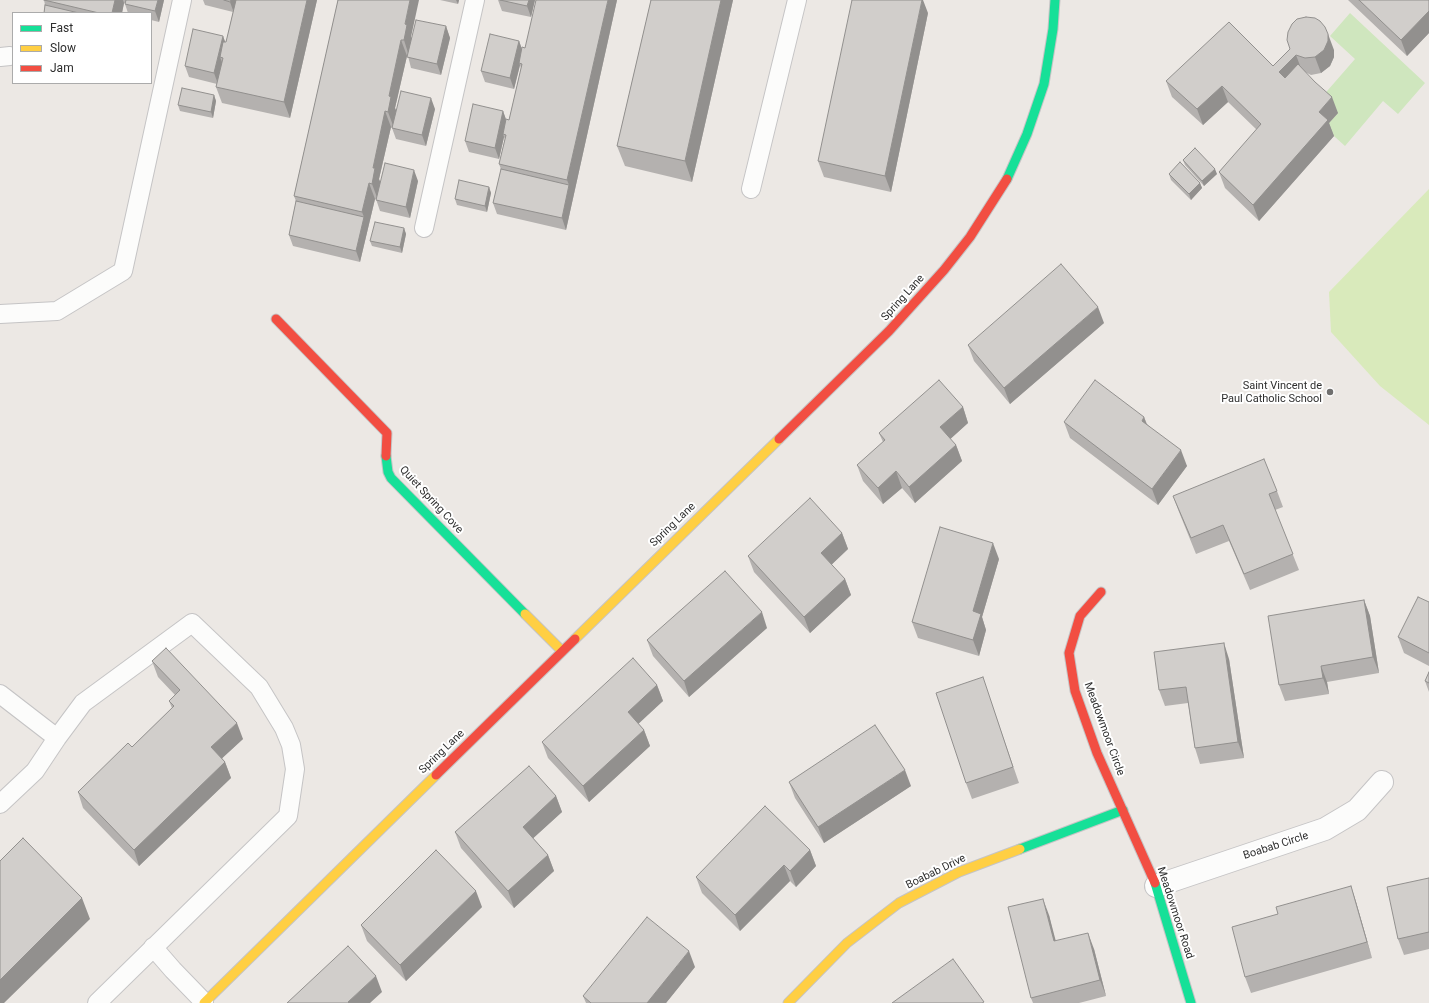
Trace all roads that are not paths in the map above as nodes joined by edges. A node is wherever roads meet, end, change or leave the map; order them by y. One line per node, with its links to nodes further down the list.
1 (182, 0): 7 (lane)
2 (476, 0): 6 (lane)
3 (797, 0): 5 (lane)
4 (1055, 0): 10 (street, Spring Lane)
5 (751, 189)
6 (424, 228)
7 (0, 314)
8 (276, 319): 10 (street, Quiet Spring Cove)
9 (1101, 592): 15 (street, Meadowmoor Circle)
10 (562, 651): 19 (street, Spring Lane)
11 (0, 694): 12 (lane)
12 (57, 738): 14 (lane); 17 (lane)
13 (1382, 782): 16 (street, Boabab Circle)
14 (0, 804)
15 (1123, 810): 16 (street, Meadowmoor Road); 20 (street, Boabab Drive)
16 (1156, 886): 21 (street, Meadowmoor Road)
17 (153, 947): 18 (lane); 19 (lane)
18 (97, 1003)
19 (204, 1003)
20 (788, 1003)
21 (1191, 1003)

